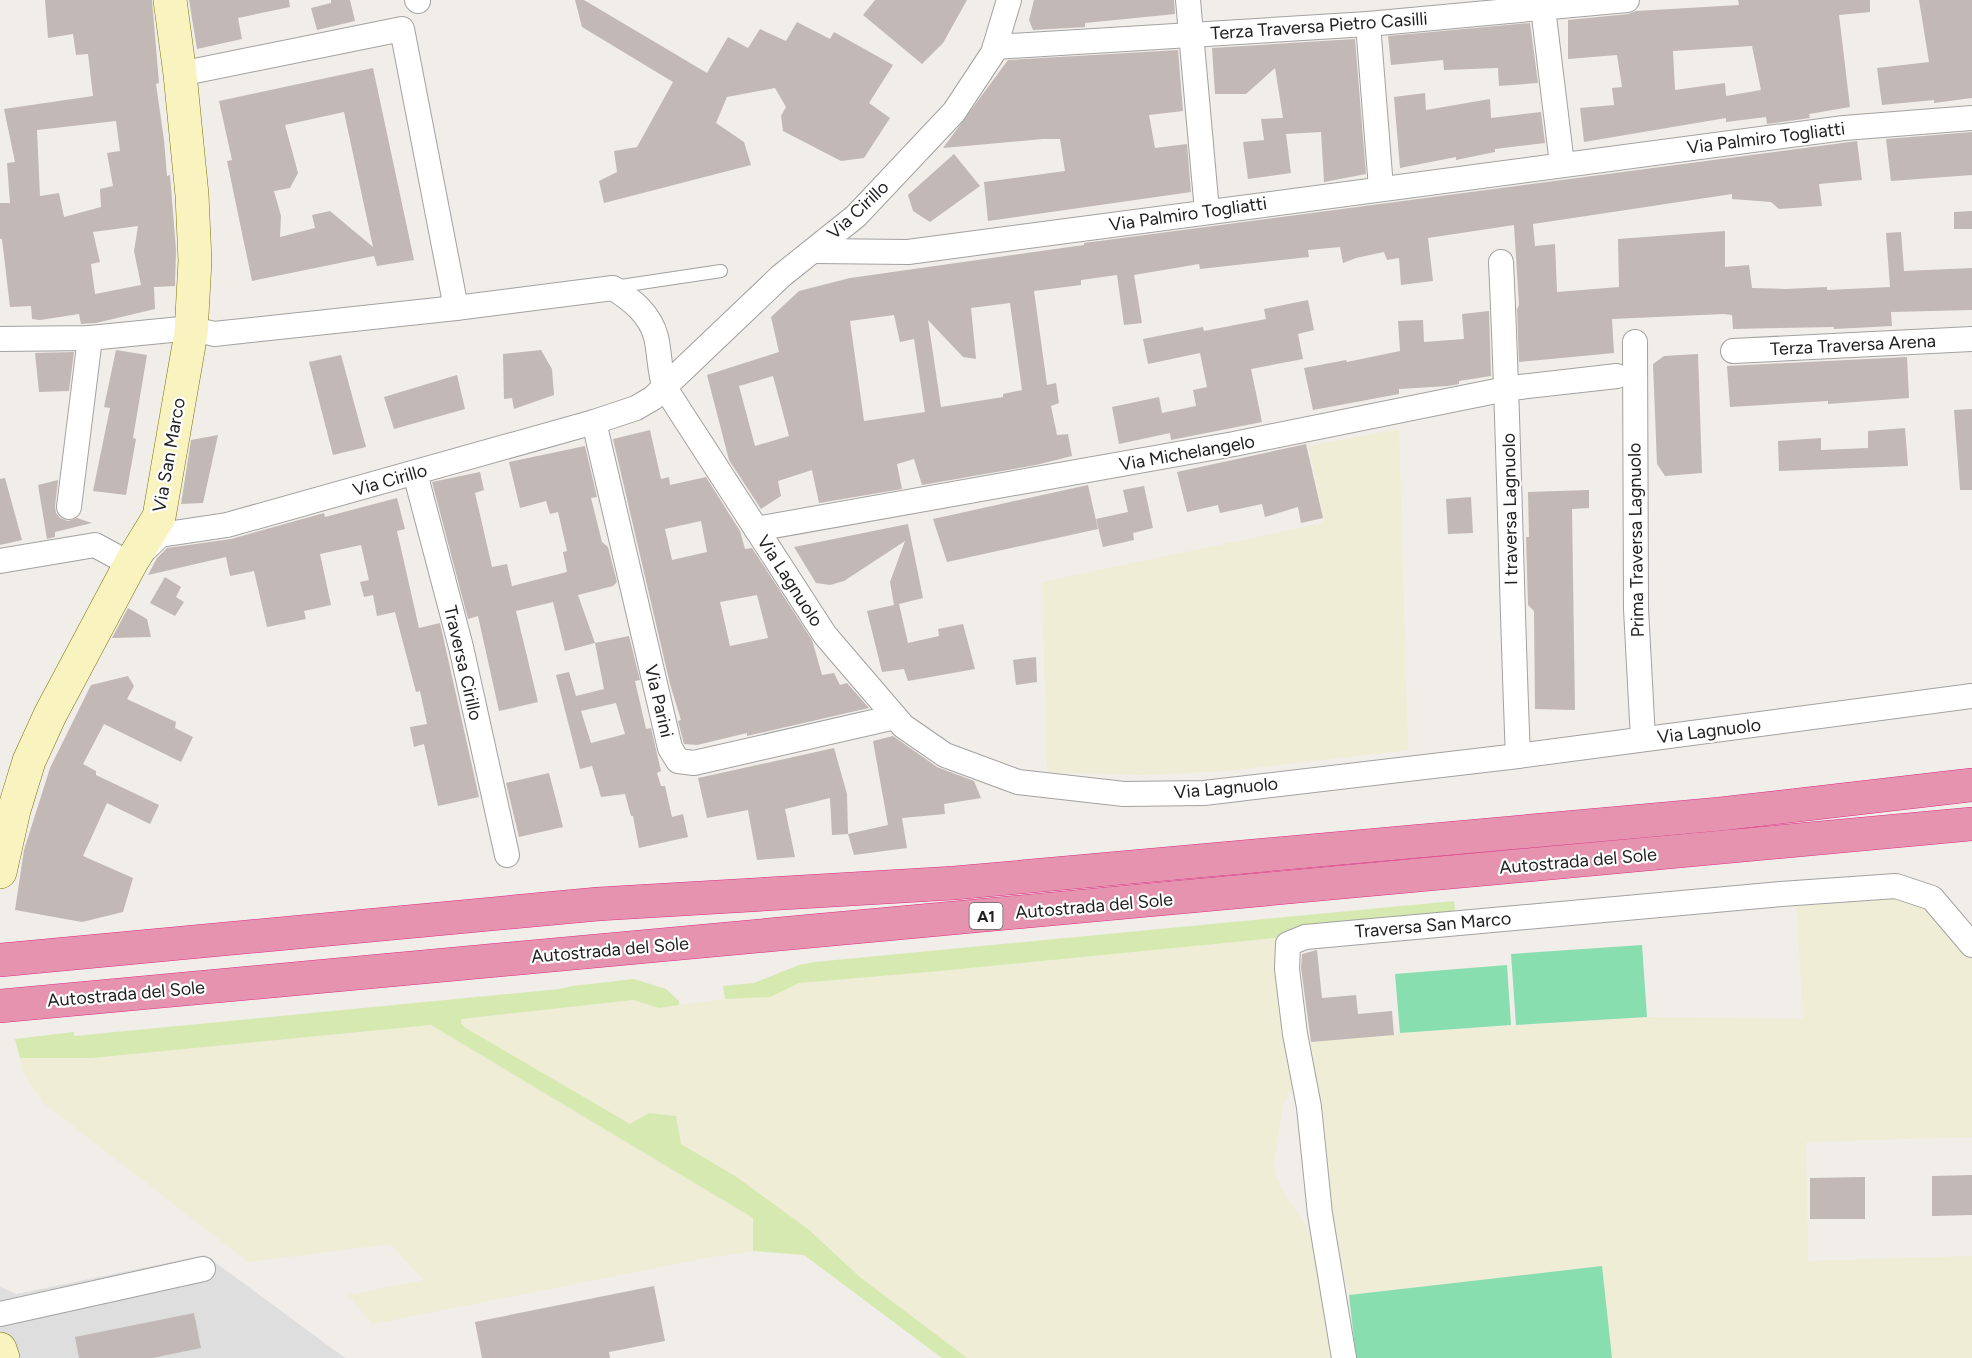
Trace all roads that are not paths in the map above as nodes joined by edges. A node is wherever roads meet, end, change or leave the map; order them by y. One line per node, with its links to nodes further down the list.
1 (170, 0): 9 (main road, Via San Marco)
2 (1009, 0): 8 (street, Via Cirillo)
3 (1188, 0): 7 (street)
4 (1627, 0): 5 (street, Terza Traversa Pietro Casilli)
5 (1542, 3): 6 (street, Terza Traversa Pietro Casilli); 11 (street)
6 (1368, 24): 7 (street, Terza Traversa Pietro Casilli); 12 (street)
7 (1191, 35): 8 (street, Terza Traversa Pietro Casilli); 13 (street, Terza Traversa Pietro Casilli)
8 (995, 47): 14 (street, Via Cirillo)
9 (180, 74): 18 (street); 19 (main road, Via San Marco)
10 (1972, 118): 11 (street, Via Palmiro Togliatti)
11 (1562, 164): 12 (street, Via Palmiro Togliatti)
12 (1381, 188): 13 (street, Via Palmiro Togliatti)
13 (1207, 211): 14 (street, Via Palmiro Togliatti)
14 (814, 250): 26 (street, Via Cirillo)
15 (1501, 262): 27 (street, I traversa Lagnuolo)
16 (721, 271): 17 (lane)
17 (613, 288): 18 (street); 26 (street)
18 (456, 308): 19 (street)
19 (191, 328): 20 (street); 33 (main road, Via San Marco)
20 (90, 338): 21 (street); 30 (street)
21 (0, 339)
22 (1972, 339): 24 (street, Terza Traversa Arena)
23 (1635, 342): 36 (street, Prima Traversa Lagnuolo)
24 (1733, 351)
25 (1617, 376): 27 (street, Via Michelangelo)
26 (665, 388): 28 (street, Via Cirillo); 31 (street, Via Lagnuolo)
27 (1508, 389): 31 (street, Via Michelangelo); 37 (street, I traversa Lagnuolo)
28 (594, 422): 29 (street, Via Cirillo); 35 (street, Via Parini)
29 (415, 473): 33 (street, Via Cirillo); 40 (street, Traversa Cirillo)
30 (69, 507)
31 (756, 529): 35 (street, Via Lagnuolo)
32 (0, 561): 33 (street)
33 (124, 561): 41 (main road, Via San Marco)
34 (1972, 696): 36 (street, Via Lagnuolo)
35 (895, 717): 37 (street, Via Lagnuolo)
36 (1643, 739): 37 (street, Via Lagnuolo)
37 (1518, 756)
38 (1972, 785): 43 (highway, Autostrada del Sole / A1)
39 (1972, 824): 44 (highway, Autostrada del Sole / A1)
40 (507, 855)
41 (0, 872)
42 (1972, 945): 49 (street, Traversa San Marco)
43 (0, 960)
44 (0, 1006)
45 (203, 1269): 46 (street)
46 (0, 1314)
47 (0, 1349): 48 (main road)
48 (3, 1358)
49 (1344, 1358)

